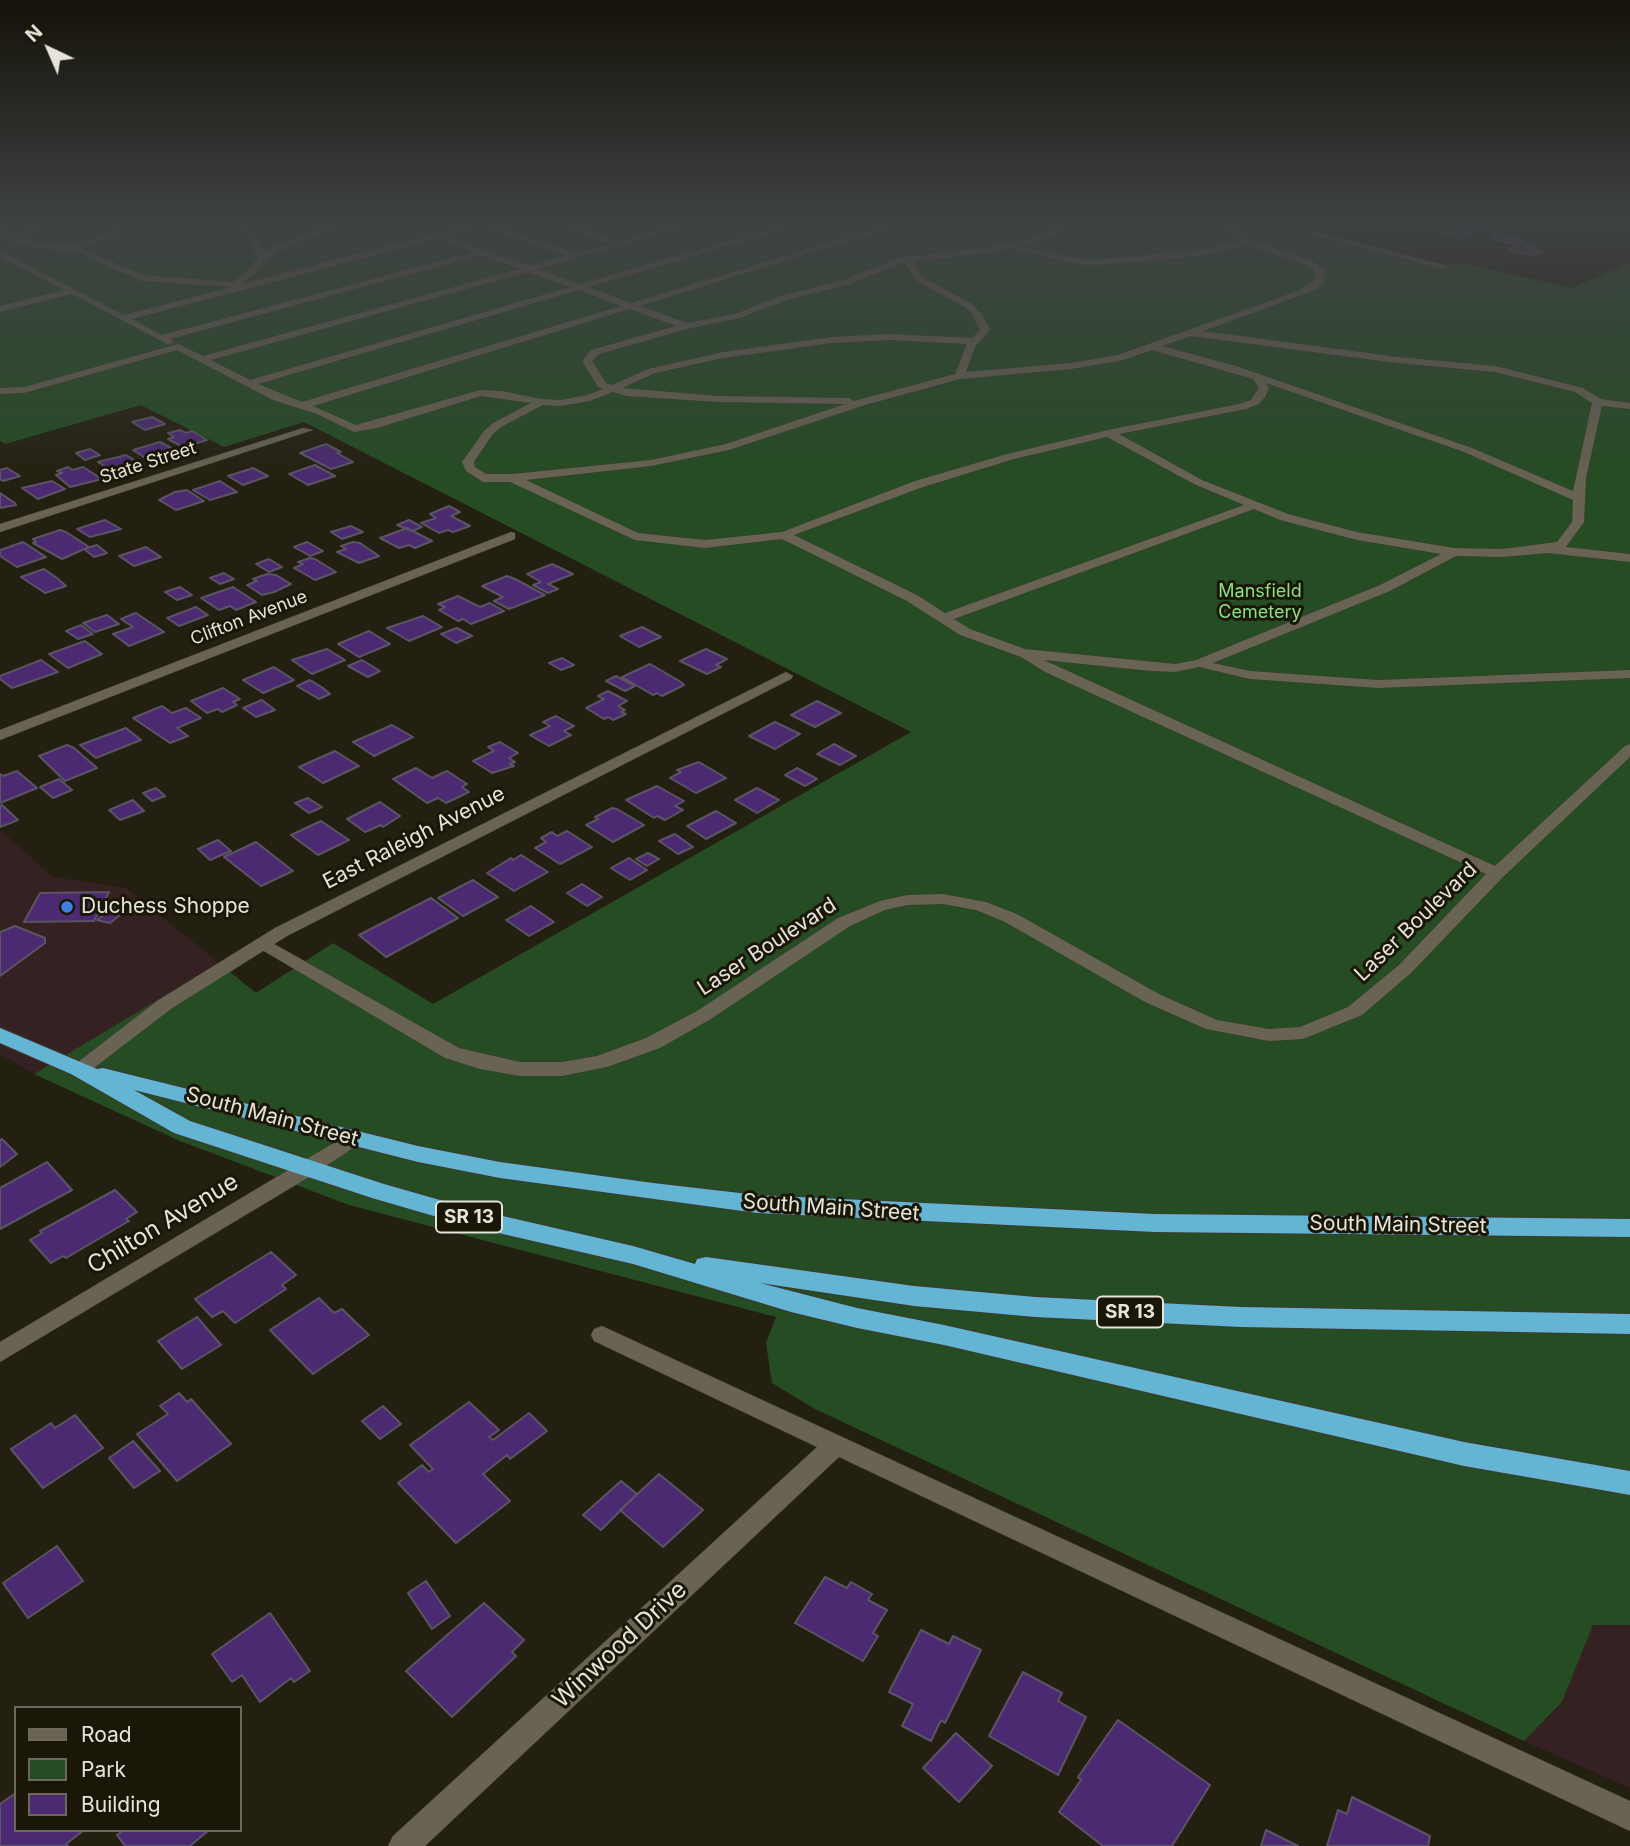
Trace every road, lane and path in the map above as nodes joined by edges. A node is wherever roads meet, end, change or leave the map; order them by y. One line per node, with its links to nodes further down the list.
1 (110, 311): 11 (street)
2 (148, 311): 11 (street)
3 (260, 311): 14 (street)
4 (375, 311): 18 (street)
5 (498, 311): 21 (street)
6 (615, 311): 27 (street)
7 (646, 311): 12 (street)
8 (750, 311): 12 (street)
9 (974, 311): 15 (street)
10 (1246, 311): 13 (street)
11 (123, 318): 14 (street)
12 (687, 326): 22 (street)
13 (1193, 333): 17 (street); 26 (street)
14 (160, 338): 16 (street)
15 (973, 341): 19 (street); 22 (street)
16 (178, 347): 18 (street); 23 (street)
17 (1153, 347): 19 (street); 20 (street)
18 (202, 359): 21 (street)
19 (958, 376): 25 (street)
20 (1256, 377): 30 (street); 32 (street)
21 (248, 383): 27 (street)
22 (609, 388): 24 (street); 25 (street)
23 (0, 391)
24 (541, 402): 27 (street); 31 (street)
25 (862, 402): 31 (street)
26 (1598, 402): 28 (street); 32 (street)
27 (301, 406)
28 (1630, 406)
29 (307, 430): 34 (street, State Street)
30 (1108, 433): 33 (street); 35 (street)
31 (512, 478): 35 (street)
32 (1579, 498): 37 (street)
33 (1252, 506): 38 (street); 40 (street)
34 (0, 528)
35 (783, 535): 40 (street)
36 (511, 536): 45 (street, Clifton Avenue)
37 (1548, 549): 38 (street); 39 (street)
38 (1454, 552): 42 (street)
39 (1630, 558)
40 (944, 618): 41 (street)
41 (1023, 653): 42 (street); 47 (street)
42 (1200, 663): 43 (street)
43 (1630, 674)
44 (786, 676): 48 (street, East Raleigh Avenue)
45 (0, 734)
46 (1630, 749): 47 (street, Laser Boulevard)
47 (1497, 873): 48 (street, Laser Boulevard)
48 (261, 944): 50 (street, East Raleigh Avenue)
49 (0, 1035): 50 (highway, South Main Street / SR 13)
50 (79, 1069): 51 (highway, South Main Street / SR 13); 52 (highway, South Main Street / SR 13)
51 (352, 1139): 52 (street, Chilton Avenue); 53 (highway, South Main Street / SR 13)
52 (307, 1169): 54 (highway, South Main Street / SR 13); 57 (street, Chilton Avenue)
53 (1630, 1228)
54 (633, 1255): 55 (highway, SR 13); 59 (highway)
55 (1630, 1324)
56 (601, 1335): 58 (street)
57 (0, 1353)
58 (837, 1444): 60 (street); 61 (street, Winwood Drive)
59 (1630, 1483)
60 (1630, 1816)
61 (403, 1846)

